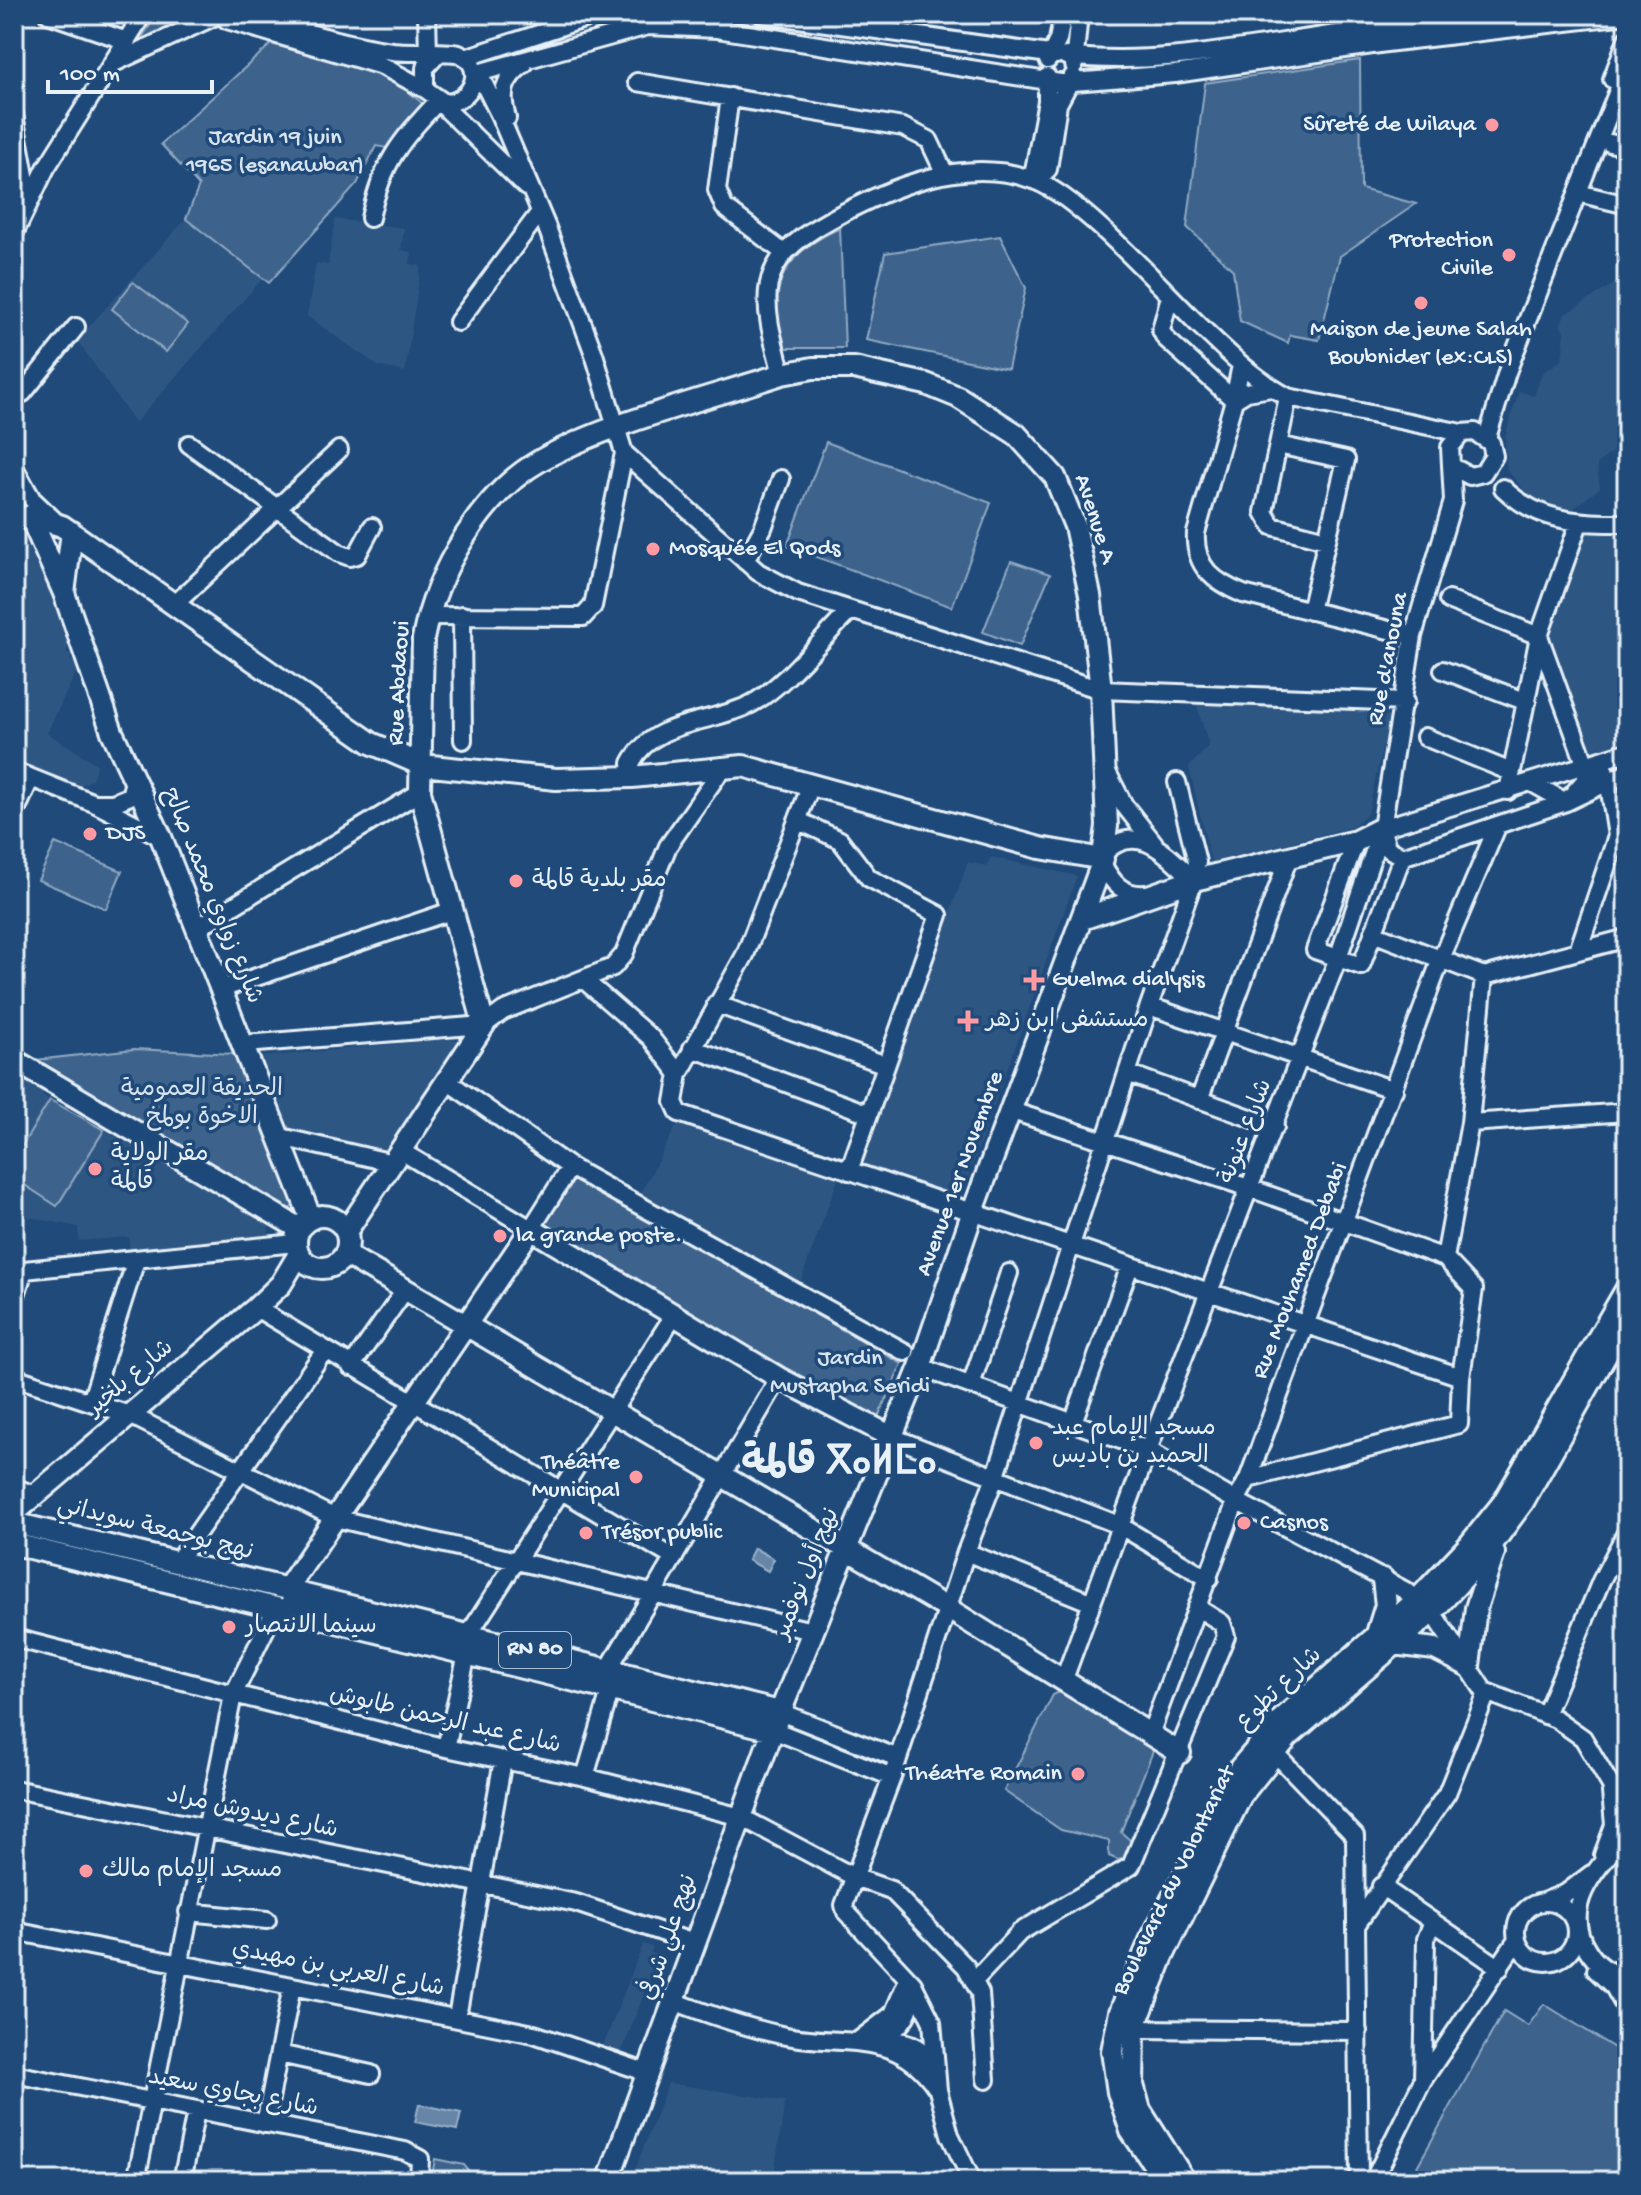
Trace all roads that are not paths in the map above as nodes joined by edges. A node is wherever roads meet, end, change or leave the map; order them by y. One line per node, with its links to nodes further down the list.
1 (48, 14): 12 (street)
2 (143, 14): 12 (street)
3 (219, 14): 13 (street); 16 (street); 21 (street)
4 (427, 14): 13 (street)
5 (599, 14): 15 (street)
6 (762, 14): 17 (street)
7 (1063, 14): 17 (street)
8 (1079, 14): 17 (street)
9 (1539, 14): 17 (street)
10 (1627, 15): 17 (street)
11 (1627, 39): 39 (street)
12 (127, 41): 16 (street)
13 (432, 54): 15 (street); 21 (street)
14 (533, 56): 17 (street); 19 (street); 27 (street)
15 (465, 58): 19 (street)
16 (114, 63): 29 (street)
17 (1061, 68): 30 (street)
18 (1627, 68): 39 (street)
19 (474, 74): 24 (street); 27 (street)
20 (637, 82): 22 (street)
21 (425, 89): 24 (street)
22 (730, 97): 31 (street); 41 (street)
23 (1627, 97): 26 (street)
24 (438, 101): 33 (street); 38 (street)
25 (14, 115): 32 (street)
26 (1610, 143): 28 (street); 34 (street)
27 (513, 147): 33 (street)
28 (1627, 147)
29 (46, 168): 32 (street); 35 (street)
30 (1040, 171): 31 (street); 42 (street)
31 (944, 172): 41 (street)
32 (19, 176): 35 (street)
33 (530, 191): 37 (street)
34 (1586, 195): 36 (street); 39 (street)
35 (29, 198): 40 (street)
36 (1627, 205)
37 (540, 212): 43 (street); 52 (street)
38 (370, 218)
39 (1563, 227): 46 (street)
40 (14, 234)
41 (784, 253): 47 (street)
42 (1170, 296): 45 (street); 51 (street)
43 (458, 322)
44 (76, 327): 49 (street)
45 (1241, 365): 48 (street); 51 (street)
46 (1507, 372): 53 (street); 54 (street)
47 (782, 374): 52 (main road, Avenue A); 87 (main road, Avenue A)
48 (1271, 388): 50 (street); 51 (street)
49 (14, 393)
50 (1288, 397): 53 (street); 56 (street)
51 (1234, 400): 81 (street)
52 (619, 428): 58 (street); 83 (main road, Rue Abdaoui)
53 (1461, 435): 54 (street); 60 (street)
54 (1487, 438): 59 (street)
55 (189, 444): 66 (street)
56 (1278, 445): 72 (street); 72 (street)
57 (339, 450): 66 (street)
58 (624, 453): 76 (street); 82 (street)
59 (1492, 462): 62 (street); 64 (street)
60 (1453, 467): 62 (street); 65 (street)
61 (14, 469): 67 (street); 70 (street)
62 (1473, 476): 64 (street); 65 (street)
63 (781, 479): 76 (street)
64 (1503, 488): 68 (street)
65 (1453, 501): 84 (street, Rue d'anouna)
66 (278, 507): 71 (street); 79 (street)
67 (22, 512): 70 (main road); 74 (main road, شارع زواوي محمد صالح)
68 (1579, 523): 69 (street); 85 (street)
69 (1627, 523)
70 (64, 527): 73 (main road); 75 (main road, شارع زواوي محمد صالح)
71 (372, 527)
72 (1326, 540): 81 (street)
73 (97, 553): 75 (main road); 79 (main road)
74 (46, 555): 75 (main road); 77 (main road, شارع زواوي محمد صالح)
75 (71, 555): 77 (main road, شارع زواوي محمد صالح)
76 (745, 561): 80 (street)
77 (64, 593): 100 (main road, شارع زواوي محمد صالح)
78 (1448, 600): 85 (street)
79 (175, 604): 93 (main road)
80 (850, 611): 87 (street); 98 (street)
81 (1310, 611): 84 (street)
82 (462, 615): 83 (street); 91 (street)
83 (428, 616): 93 (main road, Rue Abdaoui)
84 (1413, 636): 88 (street, Rue d'anouna)
85 (1539, 636): 89 (street); 92 (street)
86 (1443, 670): 89 (street)
87 (1101, 690): 88 (street); 95 (main road, Avenue A)
88 (1405, 702): 113 (street, Rue d'anouna)
89 (1527, 702): 97 (street)
90 (1425, 737): 97 (street)
91 (463, 740)
92 (1608, 759): 101 (street); 103 (street); 105 (street); 108 (street)
93 (422, 765): 98 (main road); 107 (main road, Rue Abdaoui)
94 (724, 766): 98 (main road); 104 (main road); 131 (street)
95 (1106, 770): 116 (street); 119 (main road, Avenue A)
96 (14, 771): 99 (street)
97 (1511, 772): 106 (street)
98 (632, 777)
99 (31, 778): 109 (street); 110 (street)
100 (135, 778): 109 (street); 114 (main road, شارع زواوي محمد صالح)
101 (1626, 779): 105 (street)
102 (1177, 782): 120 (street)
103 (1532, 783): 106 (street); 108 (street)
104 (811, 785): 111 (street); 119 (main road)
105 (1609, 785): 108 (street); 127 (street)
106 (1508, 791): 113 (street)
107 (420, 792): 122 (main road, Rue Abdaoui); 124 (street)
108 (1566, 802): 112 (street)
109 (94, 803): 114 (street)
110 (14, 815)
111 (797, 820): 133 (street); 141 (street)
112 (1497, 827): 118 (street); 129 (street, Rue Mouhamed Debabi)
113 (1382, 828): 115 (main road); 118 (street); 128 (street, شارع عنونة)
114 (161, 837): 124 (main road, شارع زواوي محمد صالح)
115 (1356, 841): 117 (main road); 128 (street)
116 (1155, 845): 119 (street); 120 (street)
117 (1289, 857): 120 (main road); 136 (street)
118 (1402, 857): 125 (street)
119 (1103, 859): 121 (street); 123 (main road, Avenue 1er Novembre)
120 (1194, 880): 121 (main road); 134 (street)
121 (1153, 893): 123 (main road)
122 (451, 911): 132 (street); 135 (main road, Rue Abdaoui)
123 (1082, 919): 147 (main road, Avenue 1er Novembre)
124 (197, 928): 132 (main road, شارع زواوي محمد صالح)
125 (1373, 933): 128 (street); 129 (street)
126 (1627, 938): 127 (street)
127 (1578, 951): 130 (street)
128 (1338, 958): 139 (street, شارع عنونة)
129 (1441, 959): 130 (street); 145 (street, Rue Mouhamed Debabi)
130 (1484, 976): 150 (street)
131 (584, 980): 135 (street); 143 (street)
132 (221, 989): 137 (main road, شارع زواوي محمد صالح)
133 (716, 1004): 138 (street); 141 (street)
134 (1149, 1006): 136 (street); 142 (street)
135 (484, 1025): 137 (street); 144 (main road)
136 (1224, 1032): 139 (street); 146 (street)
137 (244, 1044): 152 (main road, شارع زواوي محمد صالح)
138 (692, 1048): 143 (street); 149 (street)
139 (1301, 1058): 145 (street); 151 (street, شارع عنونة)
140 (14, 1060): 162 (main road)
141 (886, 1065): 149 (street)
142 (1127, 1073): 146 (street); 153 (street)
143 (679, 1074): 156 (street)
144 (447, 1081): 154 (main road); 155 (street)
145 (1394, 1090): 159 (street, Rue Mouhamed Debabi)
146 (1199, 1100): 151 (street)
147 (1012, 1111): 153 (street); 158 (main road, Avenue 1er Novembre)
148 (1627, 1112): 150 (street)
149 (869, 1114): 156 (street)
150 (1470, 1123): 165 (street)
151 (1275, 1127): 157 (street, شارع عنونة)
152 (281, 1137): 154 (street); 162 (main road, شارع زواوي محمد صالح)
153 (1106, 1140): 157 (street); 163 (street)
154 (397, 1157): 160 (street); 161 (main road)
155 (570, 1167): 160 (street); 180 (street)
156 (849, 1171): 158 (street)
157 (1252, 1189): 159 (street); 172 (street, شارع عنونة)
158 (972, 1214): 163 (street); 182 (main road, Avenue 1er Novembre)
159 (1347, 1221): 165 (street); 177 (street, Rue Mouhamed Debabi)
160 (531, 1229): 175 (main road); 178 (main road)
161 (346, 1232): 162 (main road); 164 (main road)
162 (304, 1242): 164 (main road); 166 (street); 174 (main road, شارع بلخير)
163 (1070, 1246): 167 (street); 188 (street)
164 (345, 1254): 171 (main road)
165 (1445, 1258): 184 (street)
166 (136, 1260): 168 (street); 187 (street)
167 (1130, 1266): 172 (street); 192 (street)
168 (19, 1270): 173 (street)
169 (1009, 1273): 186 (street)
170 (1627, 1288): 218 (main road, شارع تطوع)
171 (405, 1290): 178 (main road); 181 (street)
172 (1211, 1293): 177 (street); 194 (street, شارع عنونة)
173 (14, 1301)
174 (256, 1308): 179 (street); 191 (main road, شارع بلخير)
175 (674, 1315): 185 (main road); 190 (street)
176 (1627, 1318): 207 (main road)
177 (1304, 1325): 184 (street); 198 (street, Rue Mouhamed Debabi)
178 (464, 1326): 189 (main road); 190 (main road)
179 (325, 1350): 181 (street); 195 (street)
180 (905, 1352)
181 (351, 1367): 189 (street)
182 (920, 1367): 186 (street); 193 (main road, نهج أول نوفمبر)
183 (14, 1377): 187 (street)
184 (1461, 1377): 198 (street)
185 (779, 1378): 193 (main road); 197 (street)
186 (971, 1385): 188 (street)
187 (91, 1402): 191 (street)
188 (1019, 1402): 192 (street); 196 (street)
189 (413, 1403): 200 (street); 203 (main road)
190 (613, 1413): 197 (main road); 200 (street)
191 (130, 1415): 195 (street); 201 (main road, شارع بلخير)
192 (1073, 1422): 194 (street)
193 (892, 1437): 196 (street); 208 (main road, نهج أول نوفمبر)
194 (1148, 1450): 202 (street); 204 (street, شارع عنونة)
195 (240, 1471): 203 (street); 211 (street)
196 (996, 1475): 204 (street); 209 (street)
197 (723, 1477): 208 (main road); 210 (street)
198 (1248, 1479): 202 (street, Rue Mouhamed Debabi)
199 (14, 1487): 201 (street)
200 (562, 1489): 210 (street); 212 (street)
201 (34, 1495): 205 (main road, شارع بلخير); 205 (main road)
202 (1236, 1501): 213 (street, Rue Mouhamed Debabi); 214 (street)
203 (335, 1518): 212 (street); 216 (main road)
204 (1119, 1525): 213 (street); 217 (street, شارع عنونة)
205 (24, 1530): 211 (main road, نهج بوجمعة سويداني / RN 80); 216 (main road, نهج بوجمعة سويداني / RN 80)
206 (1627, 1531): 231 (street)
207 (1502, 1533): 218 (main road); 225 (main road)
208 (846, 1549): 219 (main road); 221 (main road, نهج أول نوفمبر)
209 (966, 1552): 217 (street); 219 (street)
210 (674, 1558): 215 (street)
211 (177, 1562): 216 (main road, نهج بوجمعة سويداني / RN 80)
212 (518, 1562): 215 (street); 224 (street)
213 (1209, 1579): 220 (street, Rue Mouhamed Debabi)
214 (1383, 1579): 218 (street); 223 (main road)
215 (653, 1594): 221 (street); 226 (street)
216 (284, 1597): 224 (main road, نهج بوجمعة سويداني / RN 80); 230 (street)
217 (1092, 1603): 227 (street, شارع عنونة)
218 (1425, 1606): 223 (main road, شارع تطوع); 225 (street)
219 (947, 1608): 227 (main road); 237 (street)
220 (1198, 1608): 233 (street, Rue Mouhamed Debabi); 236 (street)
221 (812, 1631): 232 (main road, نهج أول نوفمبر)
222 (14, 1638): 230 (street, شارع عبد الرحمن طابوش)
223 (1384, 1642): 225 (main road); 228 (main road, شارع تطوع)
224 (468, 1644): 226 (main road, نهج بوجمعة سويداني / RN 80); 234 (street)
225 (1469, 1666): 229 (street)
226 (610, 1678): 232 (main road, نهج بوجمعة سويداني / RN 80); 239 (street)
227 (1064, 1679): 233 (main road)
228 (1330, 1688): 235 (main road, Boulevard du Volontariat); 285 (main road, شارع تطوع)
229 (1487, 1693): 231 (street); 251 (street)
230 (233, 1695): 234 (street, شارع عبد الرحمن طابوش); 245 (street)
231 (1545, 1715): 241 (street)
232 (777, 1721): 237 (street); 240 (street); 244 (main road, نهج علي شرفي)
233 (1151, 1732): 236 (main road)
234 (446, 1748): 238 (street, شارع عبد الرحمن طابوش)
235 (1274, 1752): 255 (street); 271 (main road, Boulevard du Volontariat)
236 (1180, 1753): 265 (street)
237 (898, 1758): 240 (street)
238 (503, 1760): 239 (street, شارع عبد الرحمن طابوش); 250 (street)
239 (585, 1777): 244 (street, شارع عبد الرحمن طابوش)
240 (892, 1777): 249 (street)
241 (1610, 1787): 243 (street); 248 (street)
242 (14, 1789): 245 (street, شارع ديدوش مراد)
243 (1627, 1813)
244 (741, 1817): 249 (street, شارع عبد الرحمن طابوش); 260 (main road, نهج علي شرفي)
245 (204, 1829): 250 (street, شارع ديدوش مراد); 253 (street)
246 (1627, 1834): 248 (street)
247 (1627, 1850): 248 (street)
248 (1595, 1871): 252 (street); 257 (street)
249 (854, 1877): 265 (street, شارع عبد الرحمن طابوش); 266 (street)
250 (480, 1886): 260 (street, شارع ديدوش مراد); 270 (street)
251 (1381, 1886): 255 (street); 256 (street)
252 (1543, 1902): 257 (street); 259 (street)
253 (188, 1912): 254 (street); 262 (street)
254 (267, 1920)
255 (1356, 1924): 272 (street)
256 (1432, 1924): 263 (street); 280 (street)
257 (1575, 1927): 261 (street); 264 (street)
258 (14, 1931): 262 (street, شارع العربي بن مهيدي)
259 (1517, 1940): 261 (street); 263 (street)
260 (694, 1943): 268 (main road, نهج علي شرفي)
261 (1571, 1947): 269 (street)
262 (179, 1964): 267 (street, شارع العربي بن مهيدي); 282 (street)
263 (1500, 1968): 280 (street)
264 (1627, 1977)
265 (974, 1981): 279 (street)
266 (911, 1982): 273 (street); 275 (street)
267 (292, 1986): 270 (street, شارع العربي بن مهيدي); 274 (street)
268 (676, 2002): 273 (street); 276 (main road, نهج علي شرفي)
269 (1627, 2010)
270 (457, 2017): 276 (street, شارع العربي بن مهيدي)
271 (1134, 2029): 272 (street); 285 (main road, Boulevard du Volontariat)
272 (1358, 2031): 292 (street)
273 (865, 2041): 275 (street); 281 (street)
274 (279, 2054): 278 (street); 284 (street)
275 (935, 2063): 281 (street)
276 (648, 2073): 289 (main road, نهج علي شرفي)
277 (14, 2074): 282 (street, شارع بجاوي سعيد)
278 (371, 2074)
279 (986, 2080)
280 (1423, 2080): 293 (street)
281 (938, 2090): 290 (street)
282 (153, 2103): 283 (street, شارع بجاوي سعيد); 286 (street)
283 (196, 2111): 284 (street, شارع بجاوي سعيد); 287 (street)
284 (265, 2124): 288 (street, شارع بجاوي سعيد)
285 (1168, 2172): 291 (main road, شارع تطوع)
286 (136, 2181)
287 (182, 2181)
288 (419, 2181)
289 (608, 2181)
290 (972, 2181)
291 (1185, 2181)
292 (1359, 2181)
293 (1373, 2181)

